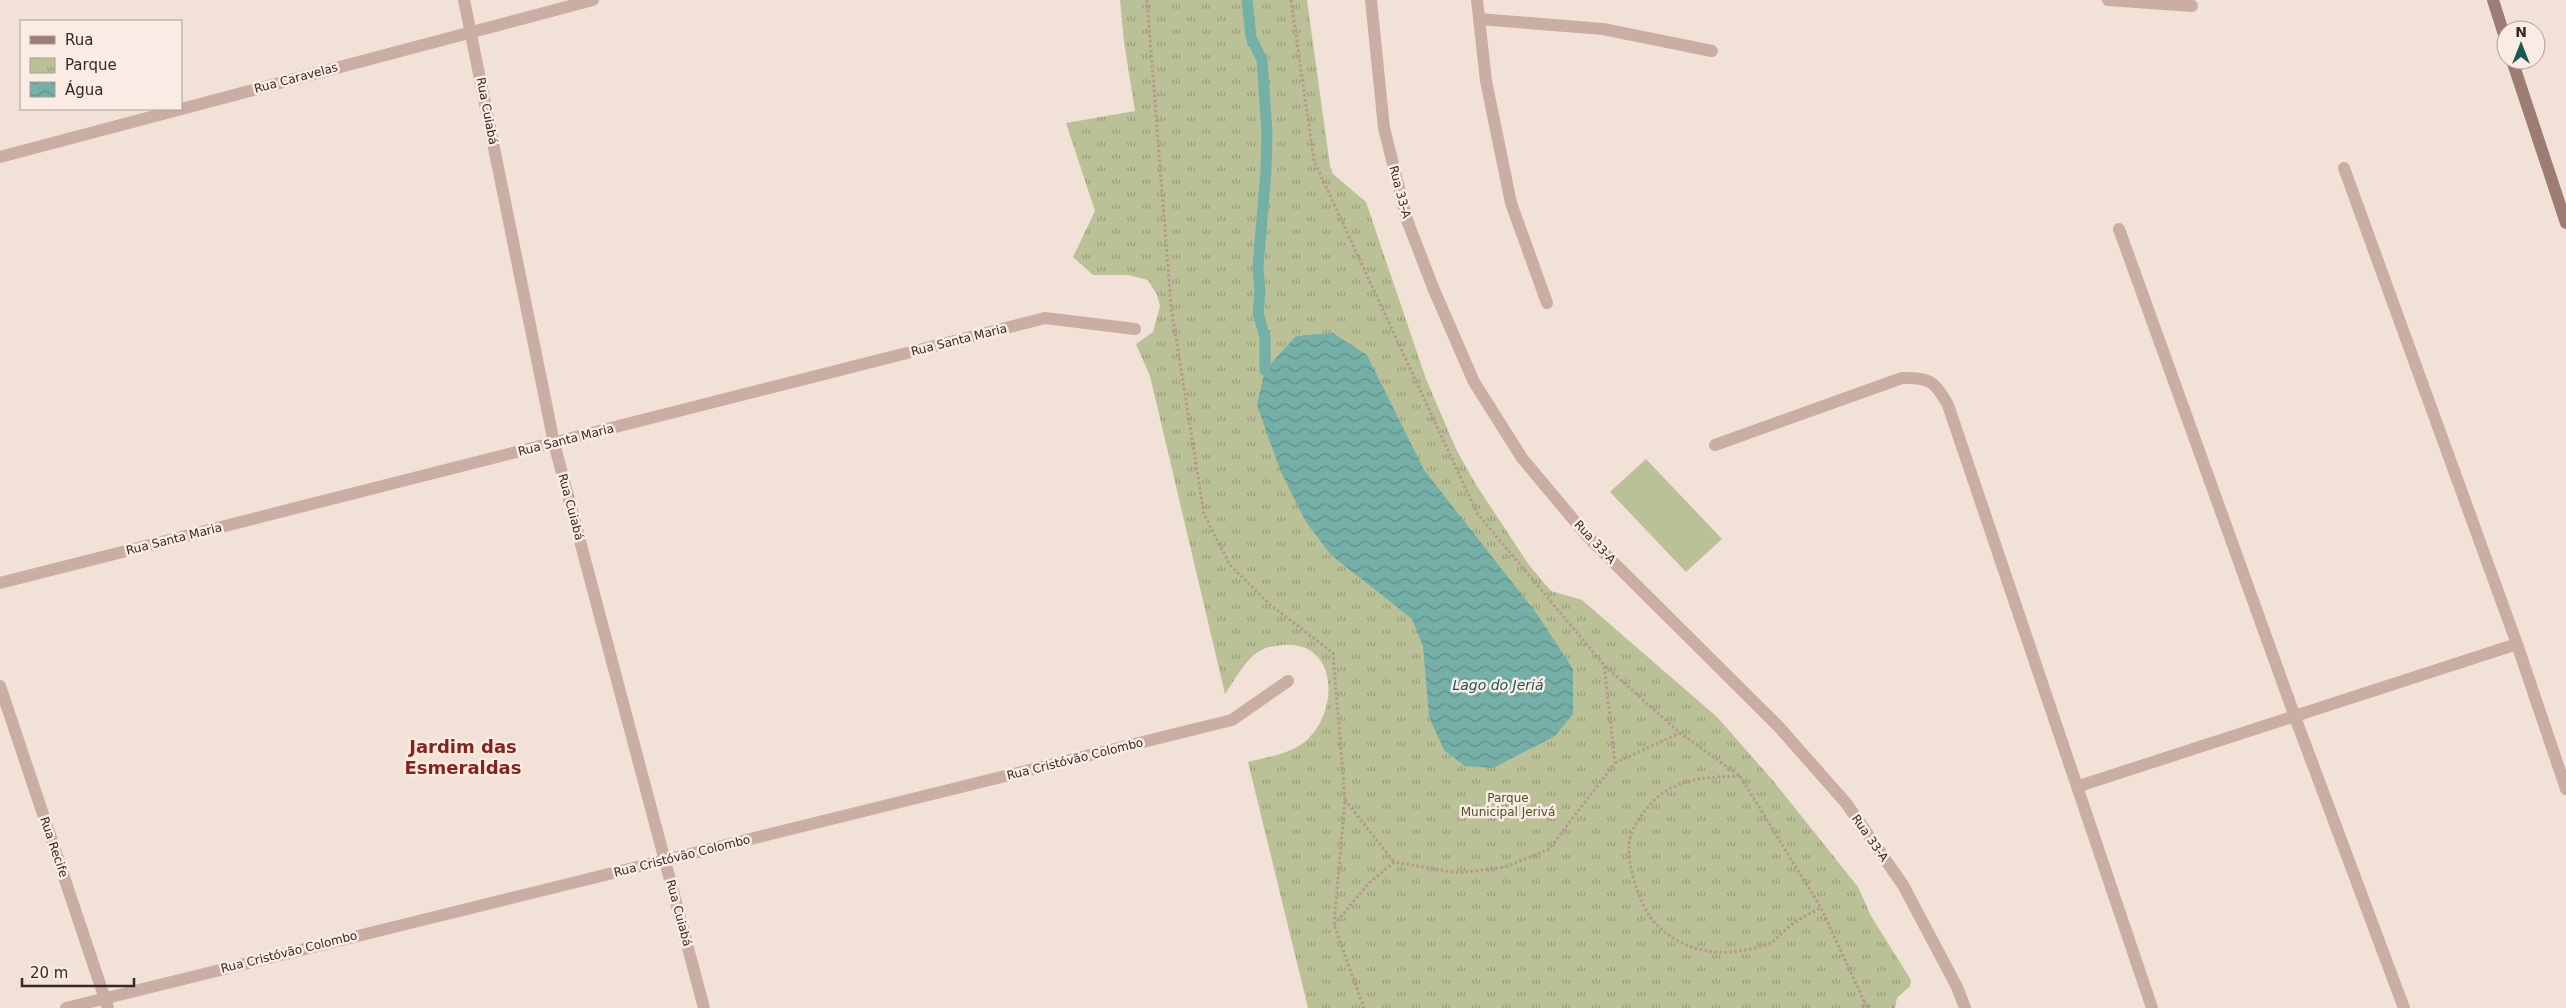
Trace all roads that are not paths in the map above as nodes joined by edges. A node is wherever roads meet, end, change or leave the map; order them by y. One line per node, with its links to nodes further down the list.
1 (464, 0): 10 (street, Rua Cuiabá)
2 (592, 0): 10 (street, Rua Caravelas)
3 (1371, 0): 34 (street, Rua 33-A)
4 (1477, 0): 8 (street)
5 (2108, 0): 7 (street)
6 (2493, 0): 9 (main road)
7 (2192, 6)
8 (1479, 19): 11 (street); 19 (street)
9 (2499, 20)
10 (471, 32): 13 (street, Rua Caravelas); 21 (street, Rua Cuiabá)
11 (1712, 51)
12 (2515, 70): 17 (main road)
13 (182, 109)
14 (177, 110): 15 (street, Rua Caravelas)
15 (0, 157)
16 (2344, 168): 24 (street)
17 (2566, 223)
18 (2119, 229): 27 (street)
19 (1547, 303)
20 (1135, 329): 21 (street, Rua Santa Maria)
21 (554, 443): 23 (street, Rua Santa Maria); 30 (street, Rua Cuiabá)
22 (1715, 445): 28 (street)
23 (0, 584)
24 (2517, 644): 27 (street); 29 (street)
25 (1288, 681): 30 (street, Rua Cristóvão Colombo)
26 (0, 686): 31 (street, Rua Recife)
27 (2295, 717): 28 (street); 36 (street)
28 (2079, 786): 35 (street)
29 (2566, 789)
30 (665, 860): 31 (street, Rua Cristóvão Colombo); 33 (street, Rua Cuiabá)
31 (106, 1003): 32 (street, Rua Cristóvão Colombo)
32 (66, 1008)
33 (704, 1008)
34 (1965, 1008)
35 (2152, 1008)
36 (2404, 1008)

